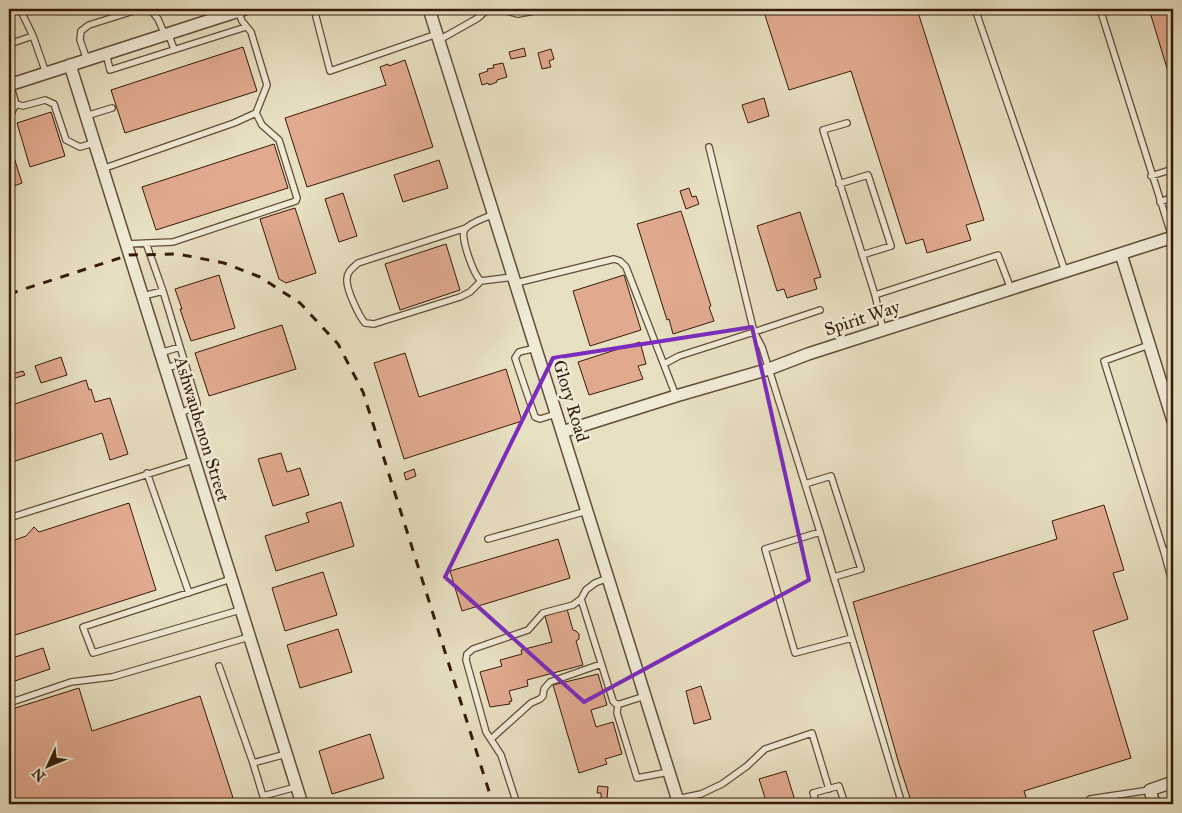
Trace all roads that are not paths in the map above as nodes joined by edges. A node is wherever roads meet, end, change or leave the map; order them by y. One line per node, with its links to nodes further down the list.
1 (20, 9): 13 (lane)
2 (142, 9): 12 (lane); 18 (lane)
3 (314, 9): 14 (lane)
4 (429, 9): 14 (street, Glory Road)
5 (488, 9): 14 (lane)
6 (498, 9): 7 (lane)
7 (545, 9)
8 (975, 9): 43 (lane)
9 (1100, 9): 32 (lane)
10 (236, 10): 11 (lane); 12 (street)
11 (246, 27): 16 (lane); 24 (lane)
12 (166, 34): 16 (lane); 17 (street)
13 (33, 36): 15 (lane); 20 (lane)
14 (438, 37): 36 (street, Glory Road)
15 (9, 44)
16 (174, 49): 17 (lane)
17 (106, 53): 18 (street)
18 (86, 60): 19 (street)
19 (70, 65): 20 (street); 25 (street, Ashwaubenon Street)
20 (46, 73): 21 (street)
21 (10, 85): 22 (lane)
22 (16, 104): 26 (lane); 28 (lane)
23 (112, 108): 25 (lane)
24 (256, 113): 30 (lane); 39 (lane)
25 (86, 116): 28 (street, Ashwaubenon Street)
26 (9, 117)
27 (846, 123): 33 (lane)
28 (94, 143): 30 (street, Ashwaubenon Street)
29 (710, 147): 52 (lane)
30 (102, 169): 40 (street, Ashwaubenon Street)
31 (1173, 169): 32 (lane)
32 (1151, 176): 35 (lane)
33 (839, 184): 41 (lane); 41 (lane)
34 (1173, 197): 35 (lane)
35 (1160, 202): 38 (lane)
36 (494, 214): 37 (lane); 44 (street, Glory Road)
37 (466, 228): 45 (lane); 45 (lane)
38 (1173, 237): 42 (street, Spirit Way)
39 (146, 243): 40 (lane); 47 (lane)
40 (126, 244): 49 (street, Ashwaubenon Street)
41 (862, 254): 48 (lane)
42 (1121, 254): 43 (street, Spirit Way); 53 (street)
43 (1065, 271): 46 (street, Spirit Way)
44 (514, 280): 45 (lane); 55 (street, Glory Road); 58 (lane)
45 (481, 282)
46 (1011, 289): 48 (lane); 51 (street, Spirit Way)
47 (163, 291): 49 (lane); 54 (lane)
48 (875, 295): 51 (lane)
49 (142, 296): 56 (street, Ashwaubenon Street)
50 (820, 310): 52 (lane)
51 (883, 330): 60 (street, Spirit Way)
52 (754, 332): 58 (lane); 60 (lane)
53 (1150, 345): 64 (street); 74 (lane)
54 (180, 347): 56 (lane); 57 (lane)
55 (536, 348): 63 (street, Glory Road); 63 (lane)
56 (160, 352): 59 (street, Ashwaubenon Street)
57 (185, 363): 59 (lane); 62 (lane)
58 (664, 364): 61 (lane)
59 (165, 368): 62 (street, Ashwaubenon Street)
60 (769, 369): 61 (street, Spirit Way); 68 (lane)
61 (676, 396): 65 (street, Spirit Way)
62 (179, 414): 66 (street, Ashwaubenon Street)
63 (556, 414): 65 (street, Glory Road)
64 (1173, 421)
65 (562, 432): 69 (street, Glory Road)
66 (193, 460): 67 (lane); 77 (street, Ashwaubenon Street)
67 (147, 473): 70 (lane); 79 (lane)
68 (805, 484): 71 (lane); 75 (lane)
69 (587, 510): 72 (lane); 76 (street, Glory Road)
70 (9, 518)
71 (820, 532): 75 (lane); 83 (lane)
72 (488, 539)
73 (1173, 549): 74 (lane)
74 (1164, 552): 78 (lane)
75 (834, 577): 83 (lane)
76 (608, 578): 80 (lane); 86 (street, Glory Road)
77 (231, 579): 79 (lane); 81 (street, Ashwaubenon Street)
78 (1173, 585)
79 (189, 593): 81 (lane)
80 (580, 599): 84 (lane); 89 (lane)
81 (240, 610): 82 (street, Ashwaubenon Street)
82 (249, 638): 87 (lane); 90 (street, Ashwaubenon Street)
83 (852, 638): 104 (lane)
84 (601, 664): 88 (lane); 89 (lane)
85 (219, 666): 91 (lane)
86 (645, 696): 88 (lane); 92 (street, Glory Road)
87 (9, 703)
88 (618, 704): 92 (lane)
89 (491, 739): 101 (lane)
90 (286, 754): 91 (lane); 94 (street, Ashwaubenon Street)
91 (253, 764): 97 (lane)
92 (669, 772): 98 (street, Glory Road)
93 (1173, 782): 96 (street)
94 (296, 787): 97 (lane); 100 (street, Ashwaubenon Street)
95 (829, 789): 98 (lane); 102 (lane); 103 (lane)
96 (1150, 790): 105 (lane); 106 (street)
97 (264, 796): 99 (lane)
98 (678, 802)
99 (266, 804)
100 (302, 804)
101 (517, 804)
102 (817, 804)
103 (845, 804)
104 (902, 804)
105 (1092, 804)
106 (1154, 804)

